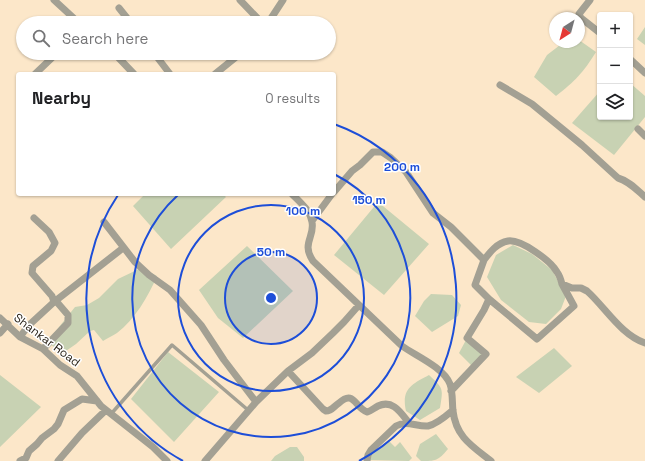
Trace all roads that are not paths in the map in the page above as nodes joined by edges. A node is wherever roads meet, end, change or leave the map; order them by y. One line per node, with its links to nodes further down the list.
1 (54, 0): 6 (street)
2 (240, 0): 8 (street)
3 (283, 0): 9 (street)
4 (590, 0): 10 (street)
5 (119, 8): 7 (street)
6 (71, 16)
7 (125, 16)
8 (255, 16)
9 (273, 16)
10 (597, 31)
11 (50, 60): 16 (street)
12 (121, 60): 17 (street)
13 (159, 60): 18 (street)
14 (232, 60): 19 (street)
15 (633, 62): 20 (street)
16 (37, 72)
17 (132, 72)
18 (168, 72)
19 (217, 72)
20 (645, 73)
21 (500, 85): 27 (street)
22 (638, 129): 23 (street)
23 (645, 136)
24 (336, 190): 32 (street)
25 (294, 196): 29 (street)
26 (331, 196): 29 (street)
27 (645, 197)
28 (34, 218): 35 (street)
29 (312, 221): 36 (street)
30 (104, 222): 31 (street)
31 (123, 248): 35 (street); 46 (street)
32 (484, 260): 33 (street); 34 (street)
33 (562, 284): 34 (street); 41 (street)
34 (489, 299): 44 (street)
35 (55, 301): 40 (street); 42 (street)
36 (359, 305): 43 (street); 44 (street)
37 (0, 318): 38 (street, Shankar Road)
38 (8, 324): 39 (street); 40 (street, Shankar Road)
39 (0, 333)
40 (20, 336): 42 (street, Shankar Road)
41 (645, 343)
42 (43, 349): 45 (street, Shankar Road)
43 (288, 372): 46 (street); 50 (street)
44 (451, 391): 48 (street)
45 (97, 401): 49 (street, Shankar Road); 51 (street)
46 (256, 402): 47 (street)
47 (248, 410): 49 (lane); 54 (street)
48 (453, 410): 50 (street); 56 (street)
49 (109, 412): 52 (street); 53 (street, Shankar Road)
50 (409, 423): 55 (street)
51 (20, 461)
52 (58, 461)
53 (167, 461)
54 (205, 461)
55 (367, 461)
56 (491, 461)

